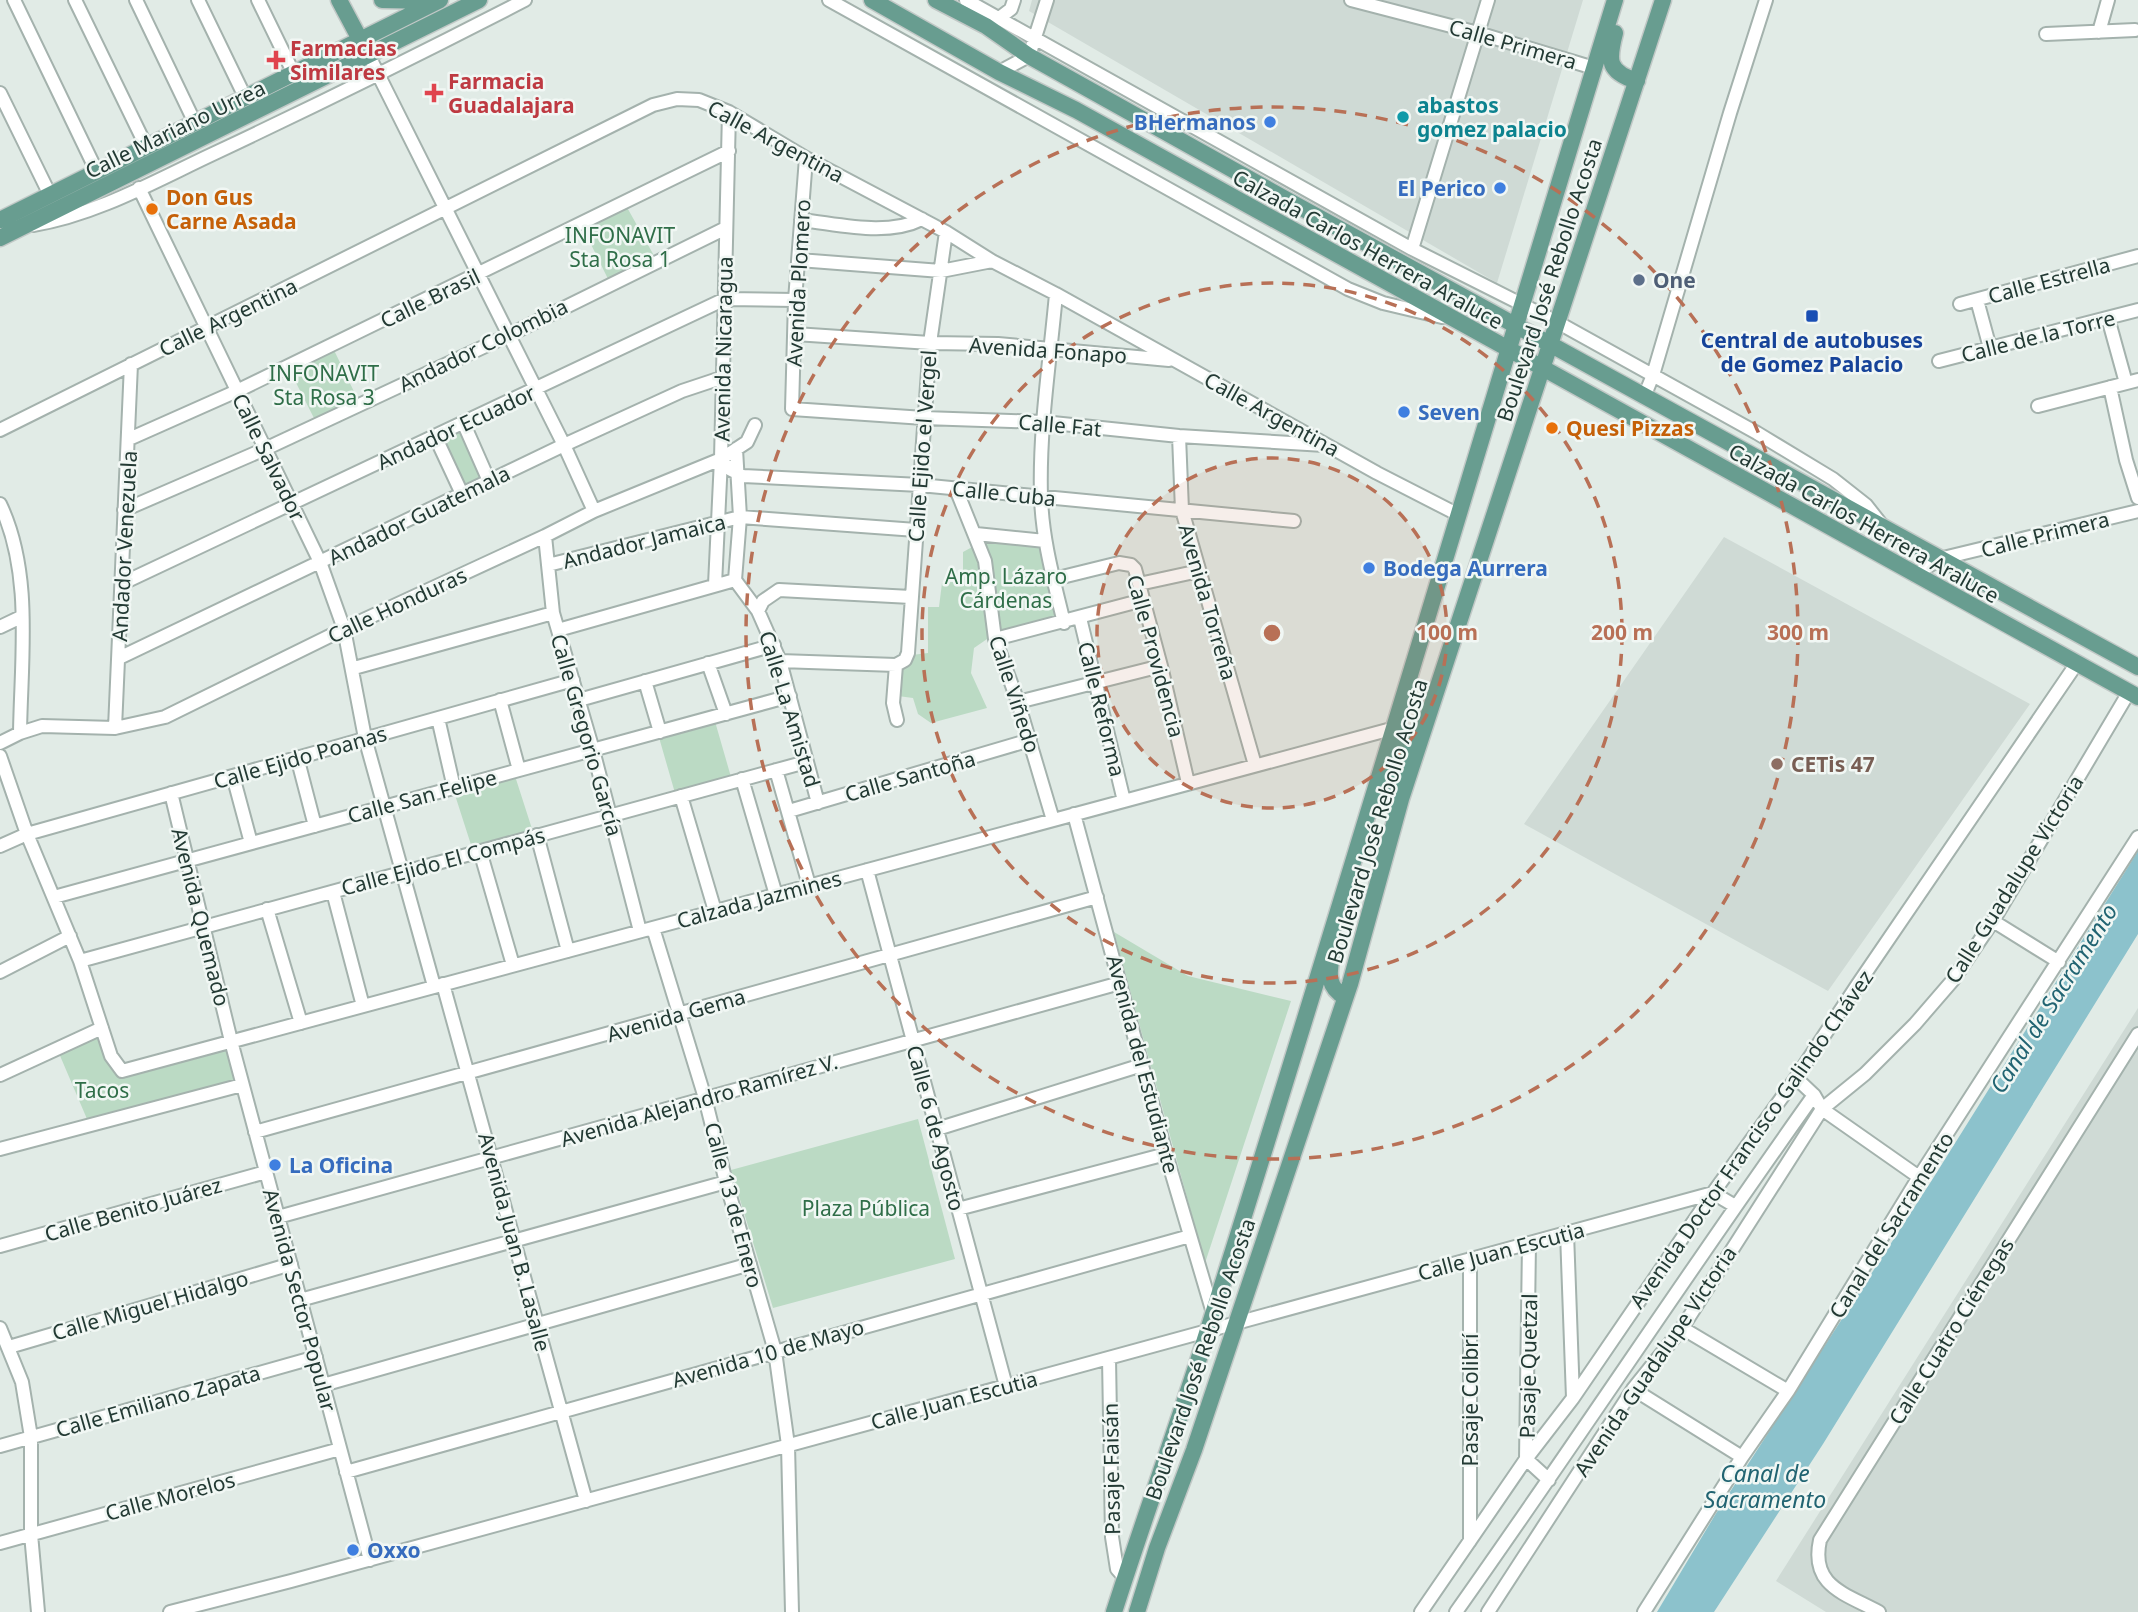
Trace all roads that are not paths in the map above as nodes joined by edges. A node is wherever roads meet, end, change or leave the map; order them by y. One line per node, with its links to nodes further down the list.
1 (13, 0): 46 (street)
2 (75, 0): 43 (street)
3 (136, 0): 42 (street)
4 (198, 0): 40 (street)
5 (258, 0): 35 (street)
6 (339, 0): 31 (main road)
7 (382, 0): 23 (main road)
8 (479, 0): 33 (main road)
9 (524, 0): 37 (street)
10 (829, 0): 71 (street)
11 (872, 0): 36 (main road, Calzada Carlos Herrera Araluce)
12 (936, 0): 25 (main road, Calzada Carlos Herrera Araluce)
13 (966, 0): 24 (street)
14 (1014, 0): 24 (street)
15 (1047, 0): 30 (street)
16 (1351, 0): 28 (street, Calle Primera)
17 (1488, 0): 28 (street)
18 (1615, 0): 34 (main road, Boulevard José Rebollo Acosta)
19 (1622, 0): 38 (main road)
20 (1663, 0): 38 (main road, Boulevard José Rebollo Acosta)
21 (1766, 0): 86 (street)
22 (2108, 0): 27 (street)
23 (439, 1): 31 (main road)
24 (1002, 18): 25 (street); 30 (street)
25 (986, 26): 32 (main road, Calzada Carlos Herrera Araluce)
26 (2135, 30): 27 (street)
27 (2099, 32): 29 (street)
28 (1478, 33): 34 (street, Calle Primera); 57 (street)
29 (2046, 34)
30 (1037, 38): 32 (street); 57 (street)
31 (360, 40): 33 (main road); 35 (main road, Calle Mariano Urrea)
32 (1029, 55): 36 (street); 73 (main road, Calzada Carlos Herrera Araluce)
33 (369, 56): 37 (street); 53 (main road, Calle Mariano Urrea)
34 (1594, 68): 67 (main road, Boulevard José Rebollo Acosta)
35 (293, 72): 40 (main road, Calle Mariano Urrea)
36 (999, 72): 71 (main road, Calzada Carlos Herrera Araluce)
37 (378, 76): 47 (street); 49 (street)
38 (1637, 81): 72 (main road, Boulevard José Rebollo Acosta)
39 (0, 93): 48 (street)
40 (245, 97): 42 (main road, Calle Mariano Urrea)
41 (729, 112): 44 (street, Avenida Nicaragua); 45 (street, Calle Argentina); 49 (street, Calle Argentina)
42 (195, 123): 43 (main road, Calle Mariano Urrea)
43 (146, 148): 46 (main road, Calle Mariano Urrea)
44 (729, 151): 54 (street, Avenida Nicaragua); 62 (street, Calle Brasil)
45 (806, 158): 50 (street, Calle Argentina); 52 (street, Avenida Plomero)
46 (97, 172): 48 (main road, Calle Mariano Urrea)
47 (139, 188): 53 (street); 74 (street, Calle Salvador)
48 (50, 195): 51 (main road, Calle Mariano Urrea)
49 (446, 209): 62 (street); 74 (street, Calle Argentina)
50 (922, 219): 52 (street); 55 (street, Calle Argentina)
51 (0, 220)
52 (800, 220): 59 (street, Avenida Plomero)
53 (29, 226): 56 (main road, Calle Mariano Urrea)
54 (726, 228): 64 (street, Avenida Nicaragua); 76 (street, Andador Colombia)
55 (946, 232): 60 (street, Calle Argentina); 61 (street, Calle Ejido el Vergel)
56 (0, 238)
57 (1412, 249): 67 (street)
58 (2138, 256): 66 (street, Calle Estrella)
59 (799, 260): 61 (street); 65 (street, Avenida Plomero)
60 (992, 261): 61 (street); 63 (street, Calle Argentina)
61 (941, 271): 77 (street, Calle Ejido el Vergel)
62 (478, 274): 76 (street); 91 (street, Calle Brasil)
63 (1056, 294): 79 (street, Calle Reforma); 82 (street, Calle Argentina)
64 (725, 299): 65 (street, Andador Ecuador); 87 (street, Avenida Nicaragua); 90 (street, Andador Ecuador)
65 (795, 300): 75 (street, Avenida Plomero)
66 (1977, 300): 68 (street, Calle Estrella); 80 (street)
67 (1522, 304): 72 (street); 73 (main road, Boulevard José Rebollo Acosta)
68 (1960, 304)
69 (2138, 310): 70 (street, Calle de la Torre)
70 (2108, 317): 80 (street, Calle de la Torre); 88 (street)
71 (1453, 319): 81 (main road, Calzada Carlos Herrera Araluce)
72 (1557, 322): 78 (main road, Boulevard José Rebollo Acosta); 86 (street)
73 (1515, 326): 78 (main road, Calzada Carlos Herrera Araluce); 81 (main road, Boulevard José Rebollo Acosta)
74 (207, 328): 84 (street, Calle Argentina); 91 (street, Calle Salvador)
75 (795, 334): 77 (street, Avenida Fonapo); 94 (street, Avenida Plomero)
76 (509, 335): 90 (street); 105 (street, Andador Colombia)
77 (930, 343): 79 (street, Avenida Fonapo); 95 (street, Calle Ejido el Vergel)
78 (1549, 345): 85 (main road, Boulevard José Rebollo Acosta); 92 (main road, Calzada Carlos Herrera Araluce)
79 (1051, 348): 82 (street, Avenida Fonapo); 97 (street, Calle Reforma)
80 (1990, 348): 83 (street, Calle de la Torre)
81 (1507, 350): 85 (main road, Calzada Carlos Herrera Araluce); 122 (main road, Boulevard José Rebollo Acosta)
82 (1176, 361): 104 (street, Calle Argentina)
83 (1939, 361)
84 (131, 363): 99 (street, Calle Argentina); 102 (street, Andador Venezuela)
85 (1541, 368): 136 (main road, Calzada Carlos Herrera Araluce); 193 (main road, Boulevard José Rebollo Acosta)
86 (1653, 375): 92 (street); 128 (street)
87 (721, 378): 103 (street, Andador Guatemala); 108 (street, Avenida Nicaragua)
88 (2132, 382): 89 (street)
89 (2110, 387): 93 (street); 107 (street)
90 (536, 390): 96 (street, Andador Ecuador); 103 (street)
91 (237, 391): 102 (street, Calle Brasil); 105 (street, Calle Salvador)
92 (1644, 397): 128 (main road, Calzada Carlos Herrera Araluce)
93 (2038, 406)
94 (792, 408): 95 (street, Calle Fat)
95 (924, 418): 97 (street, Calle Fat); 111 (street, Calle Ejido el Vergel)
96 (463, 422): 100 (street, Andador Ecuador); 110 (street)
97 (1043, 422): 101 (street, Calle Fat); 114 (street, Calle Reforma)
98 (755, 425): 106 (street, Calle Honduras)
99 (0, 430)
100 (435, 436): 113 (street); 116 (street, Andador Ecuador)
101 (1179, 436): 104 (street, Calle Fat); 119 (street, Avenida Torreña)
102 (129, 439): 118 (street, Andador Venezuela)
103 (564, 445): 110 (street, Andador Guatemala); 120 (street)
104 (1328, 446): 122 (street, Calle Argentina)
105 (265, 449): 116 (street, Calle Salvador); 118 (street, Andador Colombia)
106 (736, 449): 108 (street, Calle Honduras); 109 (street)
107 (2132, 458): 115 (street)
108 (721, 459): 109 (street); 120 (street, Calle Honduras); 126 (street, Avenida Nicaragua)
109 (737, 473): 111 (street, Calle Cuba); 123 (street)
110 (489, 481): 113 (street, Andador Guatemala)
111 (920, 485): 112 (street, Calle Cuba); 127 (street, Calle Ejido el Vergel)
112 (957, 489): 114 (street, Calle Cuba); 129 (street, Calle Viñedo)
113 (462, 494): 133 (street, Andador Guatemala)
114 (1041, 497): 119 (street, Calle Cuba); 131 (street, Calle Reforma)
115 (2138, 498)
116 (291, 503): 133 (street, Calle Salvador); 139 (street, Andador Ecuador)
117 (0, 504): 125 (street)
118 (124, 510): 139 (street, Andador Venezuela)
119 (1182, 510): 124 (street, Calle Cuba); 135 (street, Avenida Torreña)
120 (594, 511): 130 (street, Calle Honduras)
121 (2138, 511): 132 (street, Calle Primera)
122 (1459, 515): 174 (main road, Boulevard José Rebollo Acosta)
123 (740, 517): 126 (street, Andador Jamaica); 127 (street, Andador Jamaica); 138 (street)
124 (1294, 521)
125 (4, 522): 146 (street)
126 (718, 522): 134 (street, Andador Jamaica); 141 (street, Avenida Nicaragua)
127 (916, 530): 142 (street, Calle Ejido el Vergel)
128 (1887, 531): 132 (main road, Calzada Carlos Herrera Araluce)
129 (976, 534): 131 (street); 152 (street, Calle Viñedo)
130 (545, 536): 134 (street, Calle Gregorio García); 150 (street, Calle Honduras)
131 (1045, 541): 137 (street, Calle Reforma)
132 (1940, 559): 136 (street, Calle Primera); 160 (main road, Calzada Carlos Herrera Araluce)
133 (320, 562): 150 (street, Calle Salvador); 154 (street, Andador Guatemala)
134 (548, 565): 145 (street, Calle Gregorio García)
135 (1199, 571): 140 (street); 184 (street, Avenida Torreña)
136 (1915, 575): 158 (main road, Calzada Carlos Herrera Araluce)
137 (1054, 579): 140 (street, Calle Providencia); 148 (street, Calle Reforma)
138 (735, 580): 141 (street); 144 (street)
139 (123, 583): 154 (street, Andador Venezuela)
140 (1139, 584): 143 (street, Calle Providencia)
141 (715, 585): 151 (street)
142 (911, 597): 144 (street, Calle La Amistad); 157 (street, Calle Ejido el Vergel)
143 (1143, 600): 147 (street); 159 (street, Calle Providencia)
144 (758, 611): 153 (street, Calle La Amistad)
145 (553, 613): 151 (street, Calle Gregorio García); 161 (street)
146 (21, 617): 149 (street); 176 (street)
147 (1080, 618): 148 (street); 164 (street, Calle Reforma)
148 (1064, 623): 152 (street)
149 (0, 628)
150 (344, 629): 161 (street, Calle Salvador); 173 (street, Calle Honduras)
151 (558, 630): 162 (street, Calle Gregorio García)
152 (995, 639): 169 (street, Calle Viñedo)
153 (774, 645): 155 (street, Calle La Amistad); 156 (street)
154 (119, 658): 173 (street, Andador Venezuela)
155 (780, 661): 157 (street); 166 (street, Calle La Amistad)
156 (708, 663): 163 (street); 170 (street)
157 (901, 663): 172 (street, Calle Ejido el Vergel)
158 (2077, 663): 165 (main road, Calzada Carlos Herrera Araluce); 242 (street, Avenida Doctor Francisco Galindo Chávez)
159 (1161, 666): 164 (street); 189 (street, Calle Providencia)
160 (2138, 667)
161 (354, 668): 177 (street, Calle Salvador)
162 (573, 680): 167 (street, Calle Ejido Poanas); 168 (street, Calle Gregorio García)
163 (645, 681): 168 (street); 175 (street)
164 (1096, 681): 169 (street); 194 (street, Calle Reforma)
165 (2134, 694): 219 (street, Calle Guadalupe Victoria)
166 (790, 696): 170 (street, Calle San Felipe); 183 (street, Calle La Amistad)
167 (500, 700): 171 (street, Calle Ejido Poanas); 185 (street)
168 (579, 700): 180 (street, Calle Gregorio García)
169 (1018, 702): 178 (street, Calle Viñedo)
170 (726, 714): 175 (street, Calle San Felipe)
171 (438, 718): 177 (street, Calle Ejido Poanas); 190 (street)
172 (897, 720)
173 (115, 728): 176 (street, Calle Honduras)
174 (1395, 728): 184 (street, Calzada Jazmines); 193 (main road); 218 (main road, Boulevard José Rebollo Acosta)
175 (660, 732): 180 (street, Calle San Felipe)
176 (20, 733): 179 (street, Calle Honduras)
177 (365, 738): 182 (street, Calle Ejido Poanas); 196 (street, Calle Salvador)
178 (1030, 740): 195 (street, Calle Santoña); 200 (street, Calle Viñedo)
179 (0, 743)
180 (593, 750): 185 (street, Calle San Felipe); 199 (street, Calle Gregorio García)
181 (0, 756): 202 (street)
182 (297, 757): 187 (street, Calle Ejido Poanas); 201 (street)
183 (806, 762): 186 (street, Calle Ejido El Compás); 195 (street, Calle La Amistad)
184 (1255, 765): 189 (street, Calzada Jazmines)
185 (519, 770): 190 (street, Calle San Felipe)
186 (776, 770): 188 (street, Calle Ejido El Compás); 197 (street)
187 (233, 776): 191 (street, Calle Ejido Poanas); 205 (street)
188 (742, 779): 192 (street, Calle Ejido El Compás); 213 (street)
189 (1188, 783): 194 (street, Calzada Jazmines)
190 (454, 788): 196 (street, Calle San Felipe)
191 (171, 793): 202 (street, Calle Ejido Poanas); 208 (street, Avenida Quemado)
192 (681, 796): 199 (street, Calle Ejido El Compás); 217 (street)
193 (1401, 799): 231 (main road, Boulevard José Rebollo Acosta)
194 (1124, 801): 198 (street, Calzada Jazmines)
195 (818, 803): 197 (street, Calle Santoña)
196 (384, 807): 201 (street, Calle San Felipe); 210 (street, Calle Salvador)
197 (789, 811): 211 (street)
198 (1074, 814): 200 (street, Calzada Jazmines); 215 (street, Avenida del Estudiante)
199 (611, 815): 203 (street, Calle Ejido El Compás); 221 (street, Calle Gregorio García)
200 (1053, 820): 209 (street, Calzada Jazmines)
201 (315, 826): 205 (street, Calle San Felipe)
202 (27, 834): 206 (street, Calle Ejido Poanas); 214 (street)
203 (537, 835): 207 (street, Calle Ejido El Compás); 223 (street)
204 (2138, 837): 226 (street, Canal del Sacramento)
205 (251, 843): 208 (street, Calle San Felipe)
206 (0, 846)
207 (480, 851): 210 (street, Calle Ejido El Compás); 227 (street)
208 (187, 860): 214 (street, Calle San Felipe); 220 (street, Avenida Quemado)
209 (867, 870): 211 (street, Calzada Jazmines); 224 (street, Calle 6 de Agosto)
210 (403, 872): 212 (street, Calle Ejido El Compás); 230 (street, Avenida Juan B. Lasalle)
211 (810, 885): 213 (street, Calzada Jazmines)
212 (333, 892): 216 (street, Calle Ejido El Compás); 232 (street)
213 (775, 895): 217 (street, Calzada Jazmines)
214 (54, 897): 222 (street)
215 (1097, 897): 224 (street, Avenida Gema); 229 (street, Avenida del Estudiante)
216 (267, 909): 220 (street, Calle Ejido El Compás); 234 (street)
217 (715, 911): 221 (street, Calzada Jazmines)
218 (1336, 916): 231 (main road); 269 (main road, Boulevard José Rebollo Acosta)
219 (1993, 921): 226 (street); 246 (street, Calle Guadalupe Victoria)
220 (205, 926): 225 (street, Calle Ejido El Compás); 238 (street, Avenida Quemado)
221 (647, 929): 223 (street, Calzada Jazmines); 233 (street, Calle 13 de Enero)
222 (70, 936): 225 (street); 228 (street)
223 (568, 951): 227 (street, Calzada Jazmines)
224 (890, 954): 233 (street, Avenida Gema); 237 (street, Calle 6 de Agosto)
225 (80, 961): 235 (street)
226 (2060, 962): 253 (street, Canal del Sacramento)
227 (513, 965): 230 (street, Calzada Jazmines)
228 (0, 972)
229 (1120, 983): 237 (street, Avenida Alejandro Ramírez V.); 239 (street, Avenida del Estudiante)
230 (439, 985): 232 (street, Calzada Jazmines); 240 (street, Avenida Juan B. Lasalle)
231 (1345, 997): 270 (main road, Boulevard José Rebollo Acosta)
232 (363, 1006): 234 (street, Calzada Jazmines)
233 (678, 1015): 240 (street, Avenida Gema); 245 (street, Calle 13 de Enero)
234 (301, 1023): 238 (street, Calzada Jazmines)
235 (102, 1028): 238 (street, Calzada Jazmines); 241 (street)
236 (2138, 1034): 308 (street, Calle Cuatro Ciénegas)
237 (913, 1040): 245 (street, Avenida Alejandro Ramírez V.); 247 (street, Calle 6 de Agosto)
238 (230, 1041): 243 (street, Avenida Sector Popular)
239 (1142, 1065): 247 (street); 250 (street, Avenida del Estudiante)
240 (469, 1072): 248 (street, Avenida Gema); 251 (street, Avenida Juan B. Lasalle)
241 (0, 1075)
242 (1796, 1078): 244 (street); 255 (street, Avenida Doctor Francisco Galindo Chávez)
243 (242, 1085): 248 (street, Avenida Sector Popular); 249 (street)
244 (1814, 1095): 246 (street); 256 (street, Avenida Doctor Francisco Galindo Chávez)
245 (705, 1098): 251 (street, Avenida Alejandro Ramírez V.); 254 (street, Calle 13 de Enero)
246 (1822, 1109): 253 (street); 273 (street, Avenida Guadalupe Victoria)
247 (937, 1129): 257 (street, Calle 6 de Agosto)
248 (255, 1132): 252 (street, Avenida Sector Popular)
249 (0, 1149)
250 (1166, 1154): 257 (street); 260 (street, Avenida del Estudiante)
251 (492, 1157): 258 (street, Avenida Alejandro Ramírez V.); 261 (street, Avenida Juan B. Lasalle)
252 (266, 1172): 258 (street, Avenida Sector Popular); 263 (street, Calle Benito Juárez)
253 (1919, 1177): 282 (street, Canal del Sacramento)
254 (726, 1182): 261 (street); 266 (street, Calle 13 de Enero)
255 (1713, 1193): 256 (street); 259 (street, Calle Juan Escutia); 283 (street, Avenida Doctor Francisco Galindo Chávez)
256 (1735, 1206): 292 (street, Avenida Doctor Francisco Galindo Chávez)
257 (958, 1209): 267 (street, Calle 6 de Agosto)
258 (278, 1217): 265 (street, Avenida Sector Popular)
259 (1567, 1233): 262 (street, Calle Juan Escutia); 283 (street)
260 (1190, 1236): 267 (street, Avenida 10 de Mayo); 269 (street, Avenida del Estudiante)
261 (513, 1241): 268 (street); 271 (street, Avenida Juan B. Lasalle)
262 (1529, 1243): 264 (street, Calle Juan Escutia); 290 (street, Pasaje Quetzal)
263 (0, 1246)
264 (1470, 1259): 270 (street, Calle Juan Escutia); 295 (street, Pasaje Colibrí)
265 (290, 1264): 268 (street, Avenida Sector Popular); 275 (street, Calle Miguel Hidalgo)
266 (750, 1264): 271 (street); 276 (street, Calle 13 de Enero)
267 (981, 1294): 276 (street, Avenida 10 de Mayo); 280 (street, Calle 6 de Agosto)
268 (300, 1300): 277 (street, Avenida Sector Popular)
269 (1213, 1313): 274 (main road, Boulevard José Rebollo Acosta)
270 (1235, 1323): 274 (street, Calle Juan Escutia); 303 (main road, Boulevard José Rebollo Acosta)
271 (537, 1324): 279 (street); 284 (street, Avenida Juan B. Lasalle)
272 (0, 1328): 275 (street)
273 (1682, 1328): 281 (street, Avenida Guadalupe Victoria); 282 (street)
274 (1208, 1331): 278 (street, Calle Juan Escutia); 298 (main road, Boulevard José Rebollo Acosta)
275 (9, 1347): 285 (street)
276 (775, 1351): 284 (street, Avenida 10 de Mayo); 287 (street, Calle 13 de Enero)
277 (316, 1357): 279 (street, Avenida Sector Popular); 285 (street, Calle Emiliano Zapata)
278 (1110, 1357): 280 (street, Calle Juan Escutia); 298 (street, Pasaje Faisán)
279 (323, 1385): 288 (street, Avenida Sector Popular)
280 (1006, 1386): 287 (street, Calle Juan Escutia)
281 (1633, 1389): 289 (street); 306 (street, Avenida Guadalupe Victoria)
282 (1788, 1391): 289 (street, Canal del Sacramento)
283 (1573, 1398): 290 (street, Avenida Doctor Francisco Galindo Chávez)
284 (562, 1411): 291 (street, Avenida 10 de Mayo); 293 (street, Avenida Juan B. Lasalle)
285 (30, 1437): 286 (street, Calle Emiliano Zapata); 294 (street)
286 (0, 1446)
287 (788, 1446): 293 (street, Calle Juan Escutia); 301 (street, Calle 13 de Enero)
288 (340, 1449): 291 (street, Avenida Sector Popular); 294 (street, Calle Morelos)
289 (1742, 1457): 307 (street, Canal del Sacramento)
290 (1527, 1459): 292 (street, Pasaje Quetzal); 295 (street, Avenida Doctor Francisco Galindo Chávez)
291 (346, 1472): 297 (street, Avenida Sector Popular)
292 (1549, 1480): 305 (street, Avenida Doctor Francisco Galindo Chávez)
293 (586, 1501): 297 (street, Calle Juan Escutia)
294 (31, 1534): 296 (street, Calle Morelos); 299 (street)
295 (1471, 1541): 304 (street, Avenida Doctor Francisco Galindo Chávez)
296 (0, 1543)
297 (370, 1560): 300 (street, Calle Juan Escutia)
298 (1125, 1578): 302 (main road, Boulevard José Rebollo Acosta)
299 (38, 1612)
300 (173, 1612)
301 (792, 1612)
302 (1114, 1612)
303 (1137, 1612)
304 (1421, 1612)
305 (1456, 1612)
306 (1488, 1612)
307 (1644, 1612)
308 (1879, 1612)

